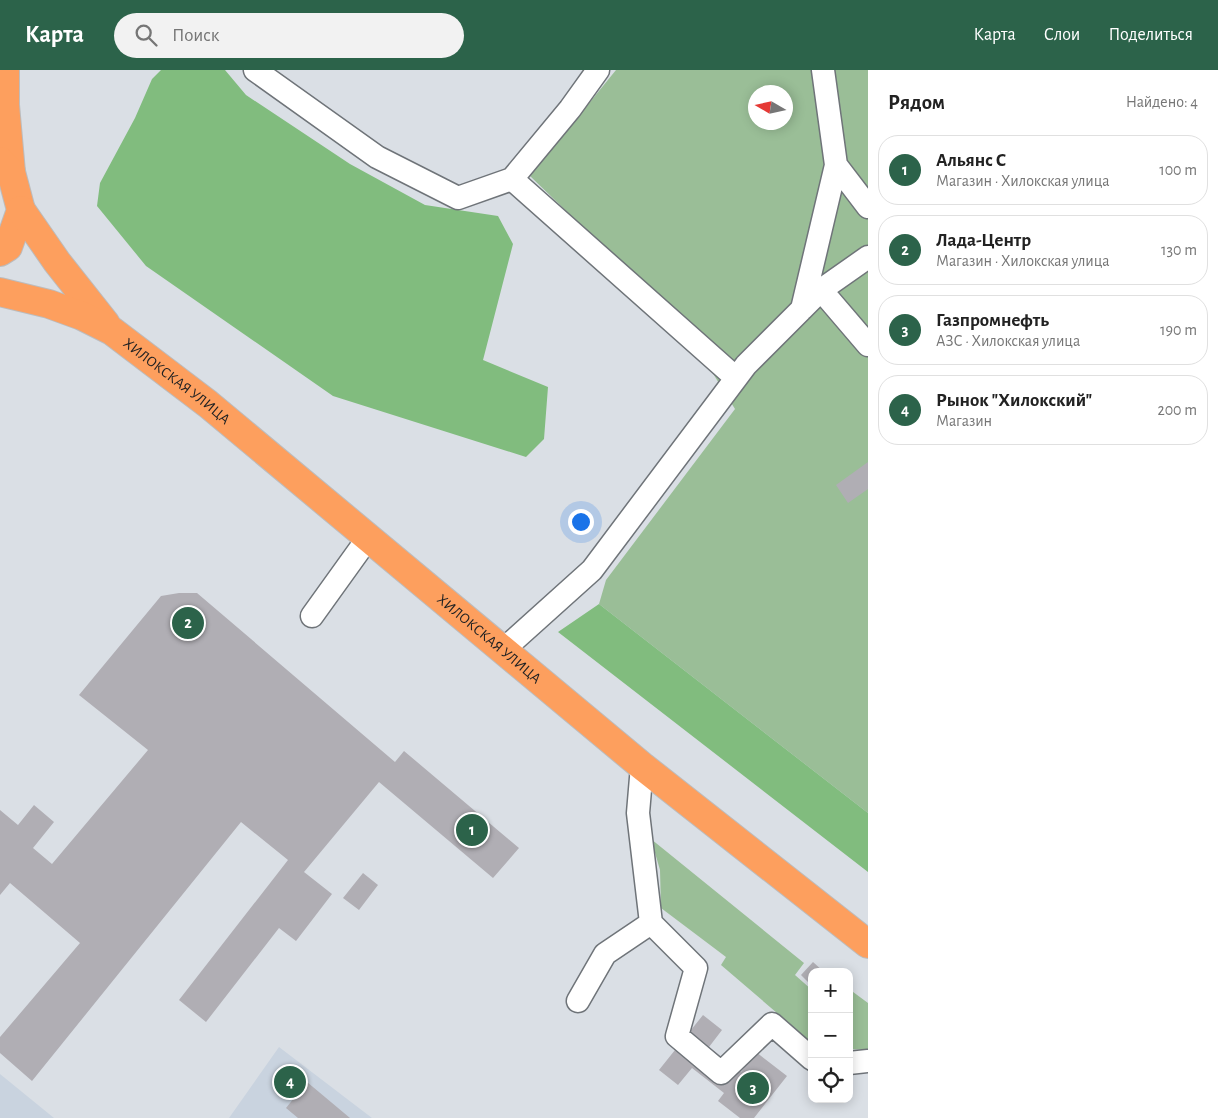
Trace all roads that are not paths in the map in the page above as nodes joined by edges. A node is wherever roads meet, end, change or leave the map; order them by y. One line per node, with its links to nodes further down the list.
1 (5, 70): 6 (highway)
2 (255, 70): 7 (lane)
3 (598, 70): 7 (lane)
4 (823, 70): 5 (lane)
5 (836, 165): 8 (lane); 14 (lane)
6 (6, 167): 9 (highway)
7 (512, 179): 17 (lane)
8 (868, 207)
9 (21, 210): 10 (highway); 15 (highway)
10 (0, 252)
11 (868, 257): 12 (lane)
12 (821, 290): 14 (lane); 16 (lane)
13 (0, 292): 15 (highway)
14 (802, 309): 17 (lane)
15 (112, 331): 18 (highway, ХИЛОКСКАЯ УЛИЦА)
16 (868, 345)
17 (736, 378): 20 (lane)
18 (368, 538): 19 (lane); 20 (highway, ХИЛОКСКАЯ УЛИЦА)
19 (312, 616)
20 (503, 650): 21 (highway, ХИЛОКСКАЯ УЛИЦА)
21 (642, 766): 22 (lane); 23 (highway, ХИЛОКСКАЯ УЛИЦА)
22 (651, 923): 24 (lane); 25 (lane)
23 (868, 944)
24 (578, 1001)
25 (811, 1058)
26 (868, 1061): 27 (lane)
27 (853, 1063)

